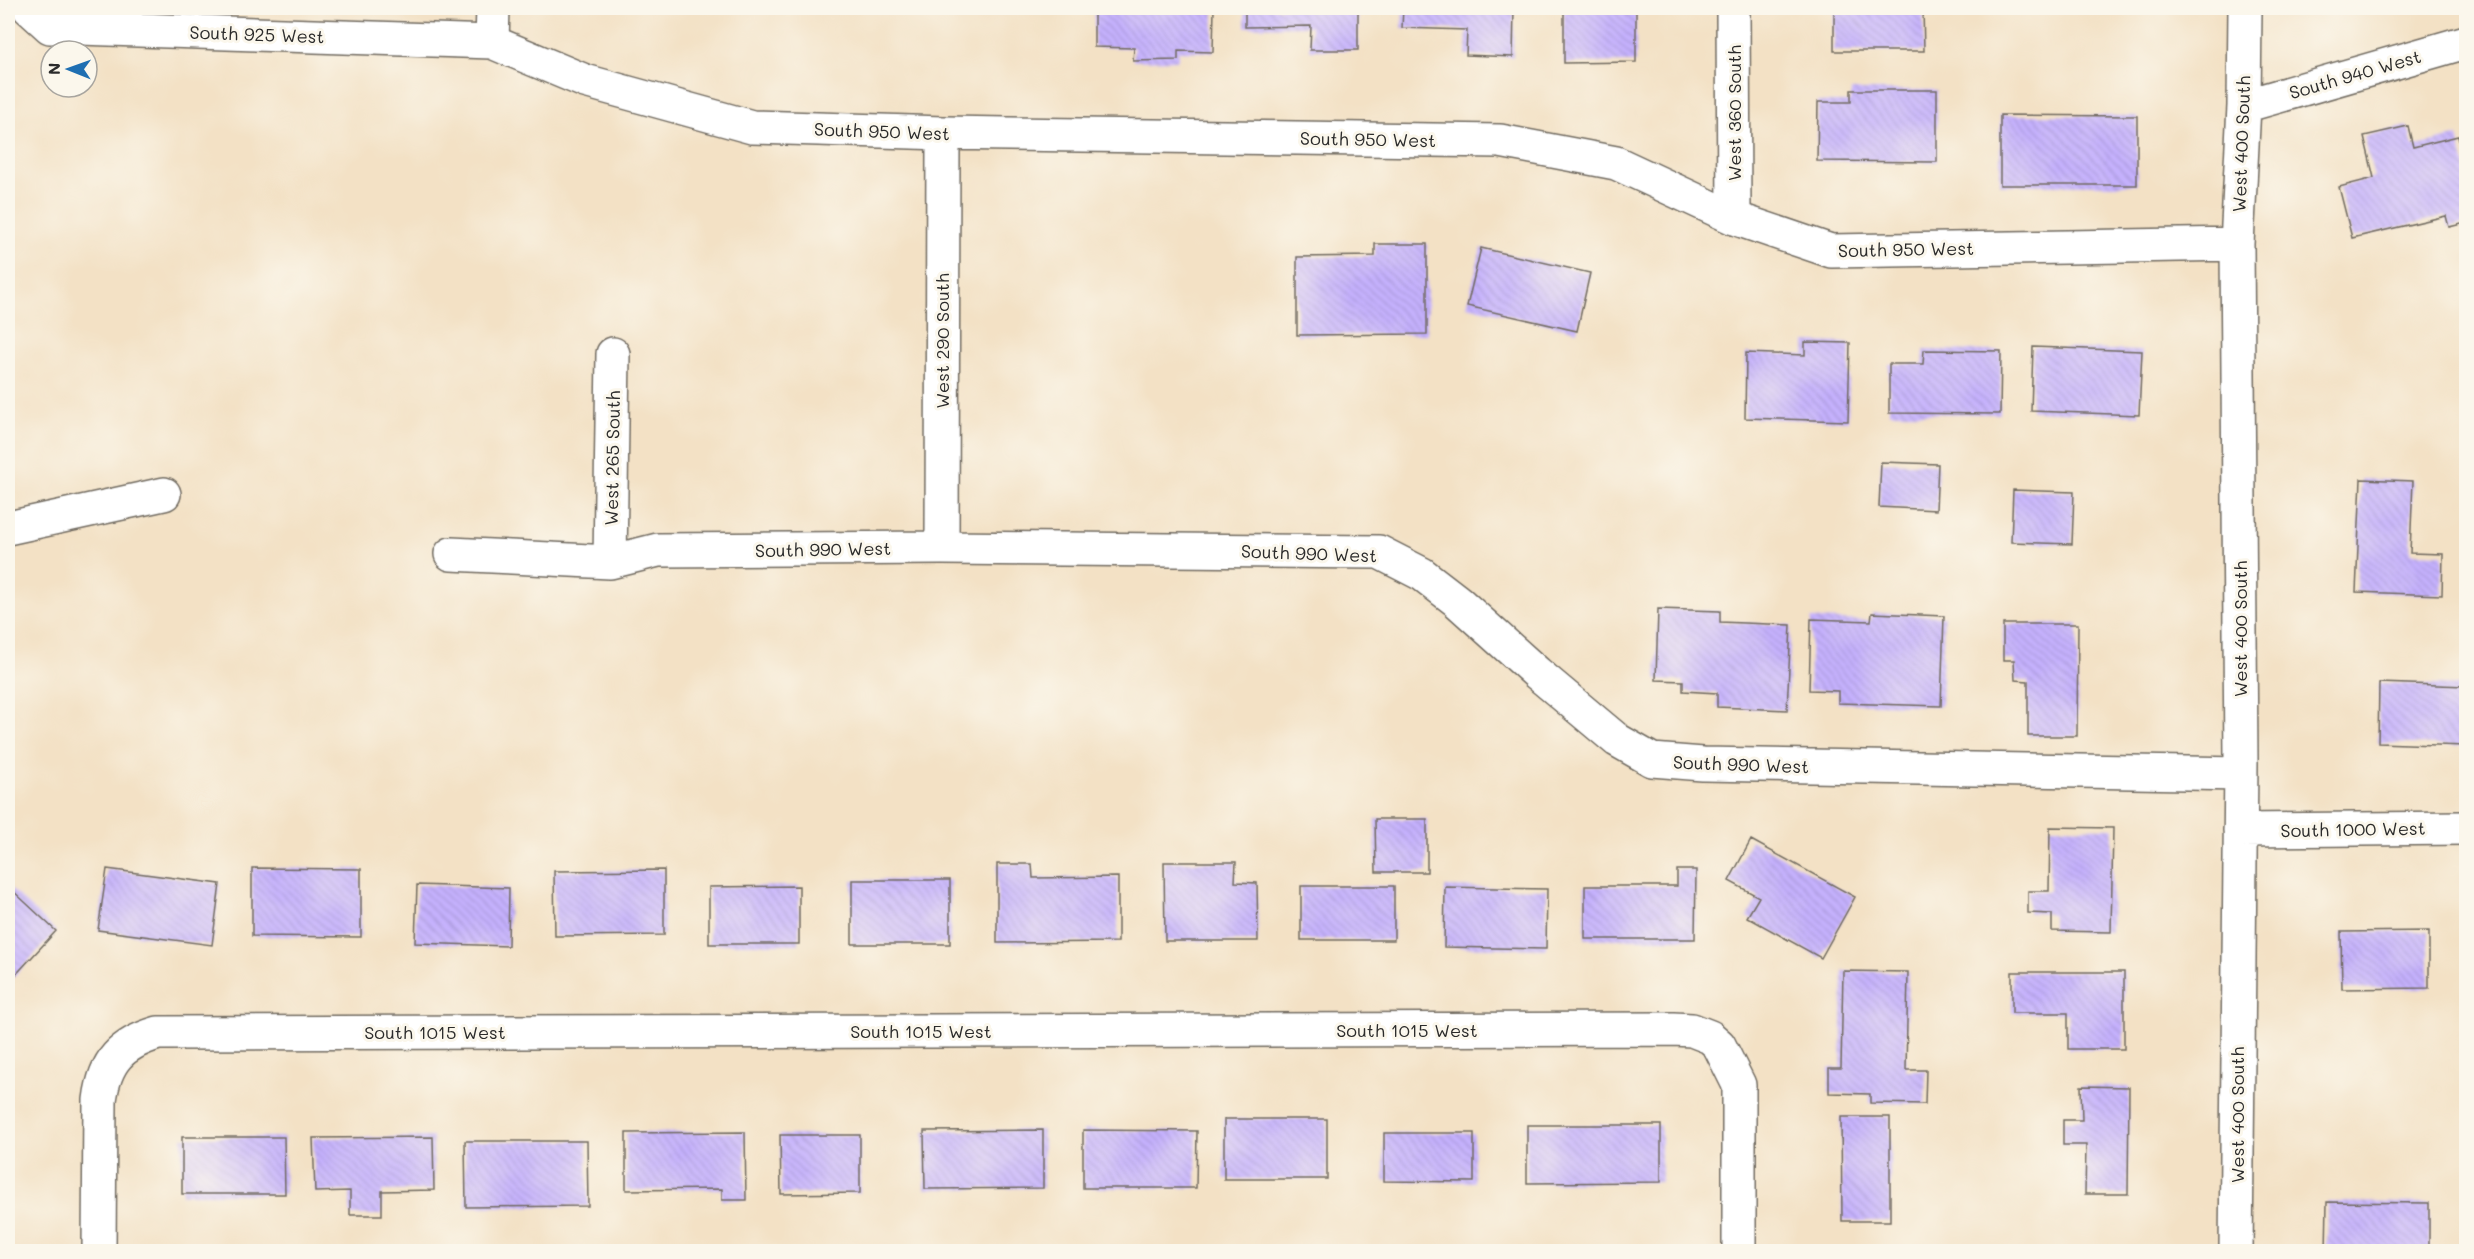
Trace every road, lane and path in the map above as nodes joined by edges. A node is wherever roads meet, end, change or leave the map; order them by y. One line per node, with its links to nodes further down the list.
1 (493, 8): 5 (street)
2 (1733, 8): 9 (street, West 360 South)
3 (2245, 8): 7 (street, West 400 South)
4 (43, 14): 5 (street, South 925 West)
5 (492, 42): 8 (street, South 950 West)
6 (2466, 42): 7 (street, South 940 West)
7 (2244, 106): 10 (street, West 400 South)
8 (943, 133): 9 (street, South 950 West); 14 (street, West 290 South)
9 (1734, 218): 10 (street, South 950 West)
10 (2237, 244): 17 (street, West 400 South)
11 (613, 354): 16 (street, West 265 South)
12 (164, 494): 13 (street)
13 (8, 528)
14 (942, 548): 16 (street, South 990 West); 17 (street, South 990 West)
15 (451, 554): 16 (street, South 990 West)
16 (610, 562)
17 (2241, 774): 19 (street, West 400 South)
18 (2466, 828): 19 (street, South 1000 West)
19 (2240, 830): 22 (street, West 400 South)
20 (99, 1251): 21 (street, South 1015 West)
21 (1739, 1251)
22 (2236, 1251)

